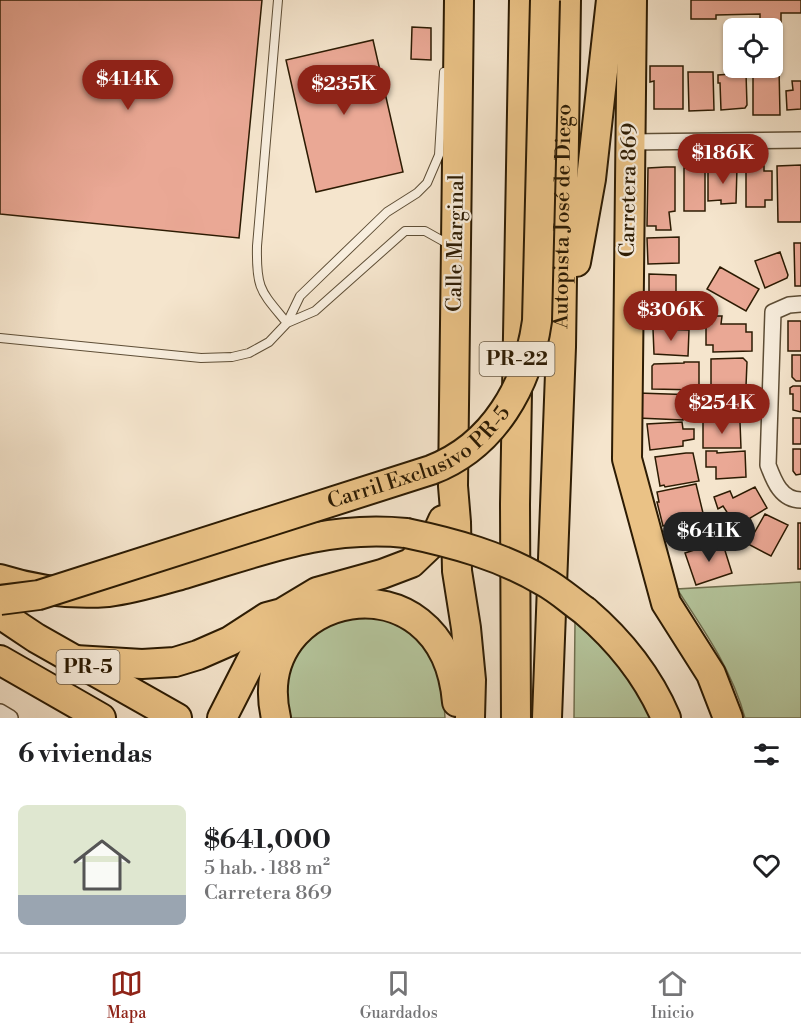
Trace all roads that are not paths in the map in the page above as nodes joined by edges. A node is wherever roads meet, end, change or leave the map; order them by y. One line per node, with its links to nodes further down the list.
1 (278, 0): 14 (lane)
2 (524, 0): 33 (highway, Autopista José de Diego / PR-22)
3 (544, 0): 20 (highway, Carril Exclusivo PR-5, bridge)
4 (566, 0): 16 (highway, Autopista José de Diego / PR-22)
5 (611, 0): 16 (highway)
6 (632, 0): 11 (highway, Carretera 869)
7 (459, 3): 8 (lane); 12 (highway, Calle Marginal)
8 (448, 40)
9 (445, 62): 14 (lane)
10 (801, 140): 11 (street)
11 (630, 142): 36 (highway, Carretera 869)
12 (456, 248): 14 (lane); 17 (highway, Calle Marginal)
13 (801, 304): 18 (street)
14 (287, 323): 15 (lane)
15 (0, 338)
16 (561, 347): 34 (highway, Autopista José de Diego / PR-22)
17 (453, 486): 21 (highway); 32 (highway)
18 (801, 500)
19 (0, 579): 35 (highway, bridge)
20 (0, 600)
21 (282, 613): 24 (highway); 29 (highway)
22 (0, 614): 24 (highway, PR-5)
23 (0, 660): 27 (highway, PR-5)
24 (75, 660): 28 (highway, PR-5)
25 (0, 712): 26 (street)
26 (10, 718)
27 (101, 718)
28 (177, 718)
29 (222, 718)
30 (276, 718): 31 (highway)
31 (458, 718)
32 (470, 718)
33 (516, 718)
34 (547, 718)
35 (666, 718)
36 (728, 718)

